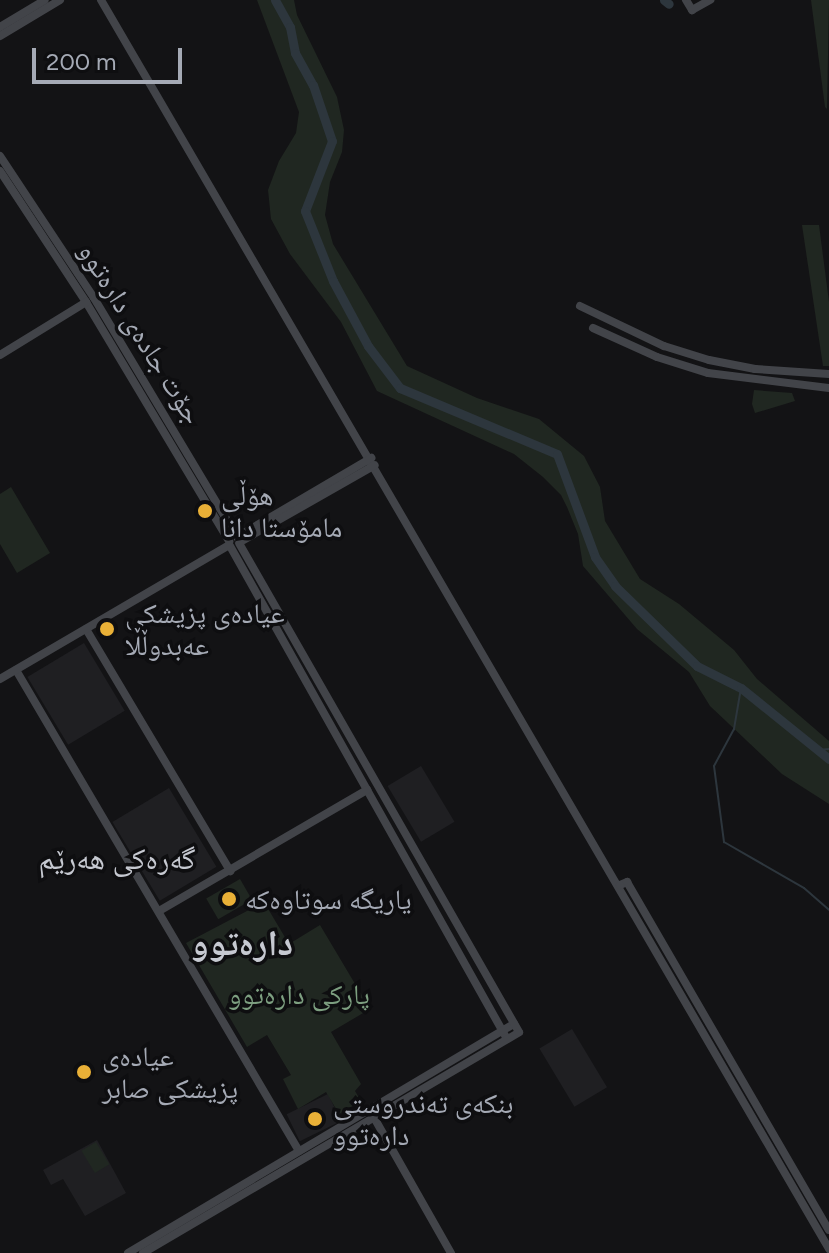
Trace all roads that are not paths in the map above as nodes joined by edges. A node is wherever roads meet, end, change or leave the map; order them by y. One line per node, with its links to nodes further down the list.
1 (45, 0): 6 (street)
2 (60, 0): 7 (street)
3 (101, 0): 20 (street)
4 (686, 0): 5 (street)
5 (710, 0)
6 (0, 27)
7 (0, 36)
8 (0, 156): 21 (street, جۆت جادەی دارەتوو)
9 (0, 171): 10 (street, جۆت جادەی دارەتوو)
10 (86, 302): 15 (street); 21 (street, جۆت جادەی دارەتوو)
11 (580, 306): 12 (street)
12 (616, 325): 14 (street); 16 (street)
13 (593, 328): 14 (street)
14 (612, 336): 18 (street)
15 (0, 355)
16 (755, 369): 17 (street); 18 (street)
17 (829, 374)
18 (753, 382): 19 (street)
19 (829, 388)
20 (373, 462): 21 (street); 32 (street)
21 (234, 542): 22 (street); 25 (street); 26 (street)
22 (86, 629): 23 (street); 27 (street)
23 (16, 670): 24 (street); 29 (street)
24 (0, 679)
25 (367, 790): 27 (street); 28 (street)
26 (423, 866): 28 (street); 30 (street)
27 (230, 871): 29 (street)
28 (413, 871): 30 (street)
29 (159, 911): 33 (street)
30 (505, 1035): 31 (street)
31 (372, 1113): 33 (street); 38 (street)
32 (768, 1134): 34 (street); 35 (street)
33 (301, 1154): 36 (street); 37 (street)
34 (829, 1230)
35 (829, 1249)
36 (128, 1253)
37 (143, 1253)
38 (451, 1253)

